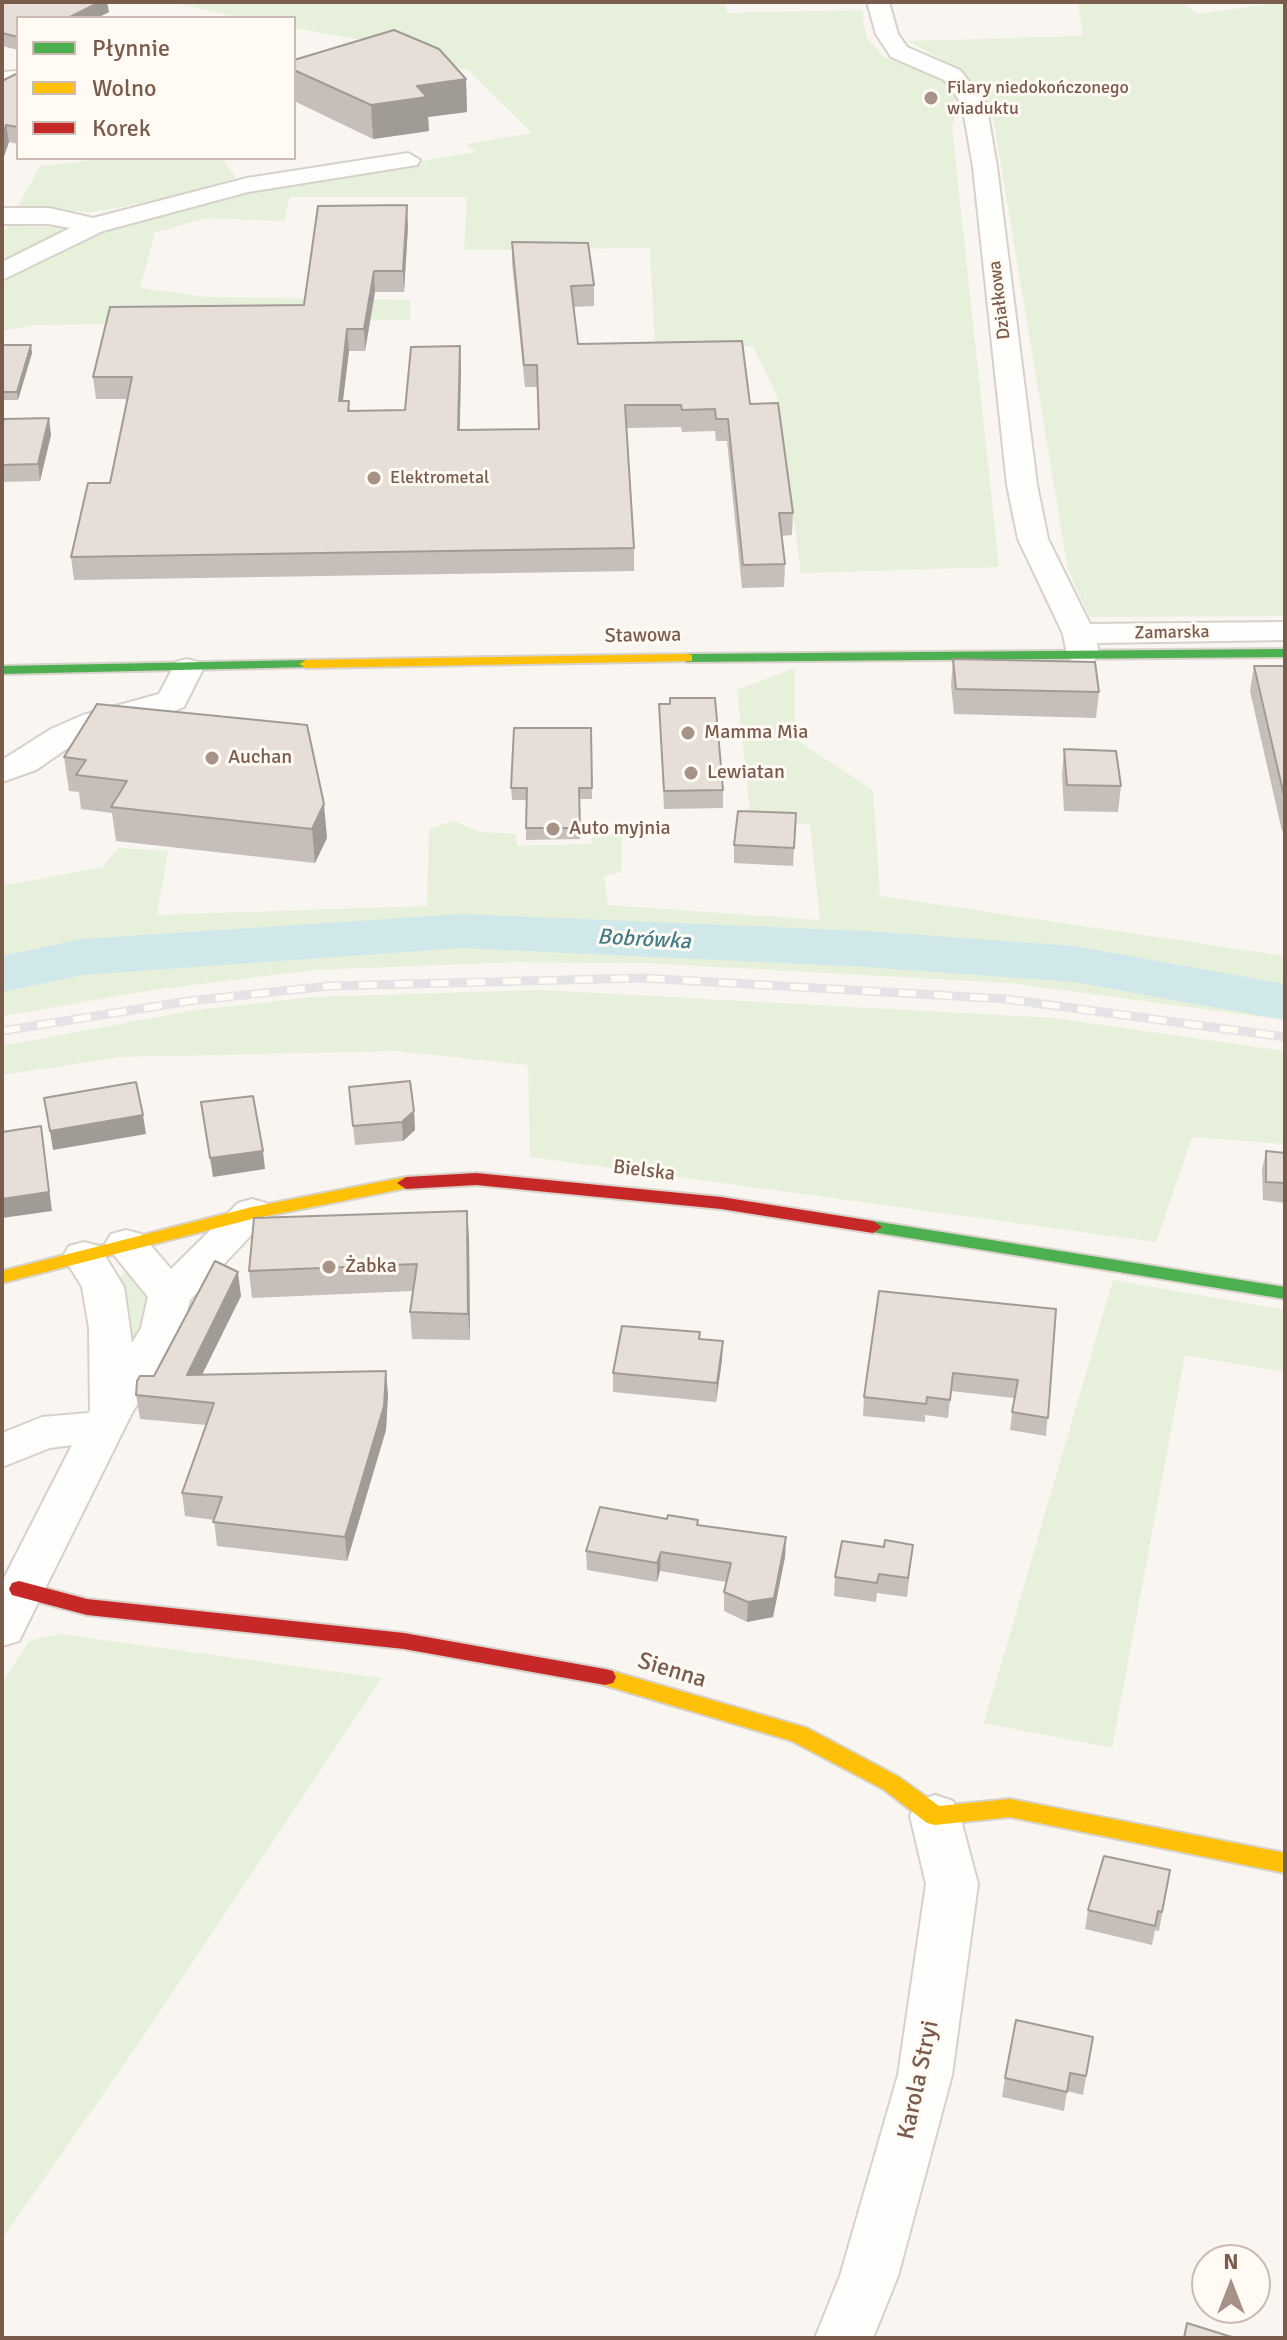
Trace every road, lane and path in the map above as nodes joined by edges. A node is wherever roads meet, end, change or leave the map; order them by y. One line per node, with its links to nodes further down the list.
1 (878, 2): 7 (street, Działkowa)
2 (408, 160): 4 (street)
3 (2, 216): 4 (street)
4 (94, 226): 5 (street)
5 (2, 272)
6 (1285, 631): 7 (street, Zamarska)
7 (1081, 644): 8 (street, Stawowa); 9 (street, Stawowa)
8 (1285, 653)
9 (187, 669): 10 (street, Stawowa); 11 (street)
10 (2, 670)
11 (2, 772)
12 (252, 1213): 13 (street, Bielska); 16 (street, Bielska); 17 (street)
13 (126, 1244): 14 (street, Bielska); 17 (street)
14 (84, 1256): 15 (street, Bielska); 18 (street)
15 (2, 1277)
16 (1285, 1293)
17 (170, 1295): 18 (street)
18 (107, 1420): 19 (street); 20 (street)
19 (2, 1451)
20 (11, 1608): 21 (street, Sienna)
21 (935, 1816): 22 (street); 23 (street, Karola Stryi)
22 (1285, 1863)
23 (844, 2338)

